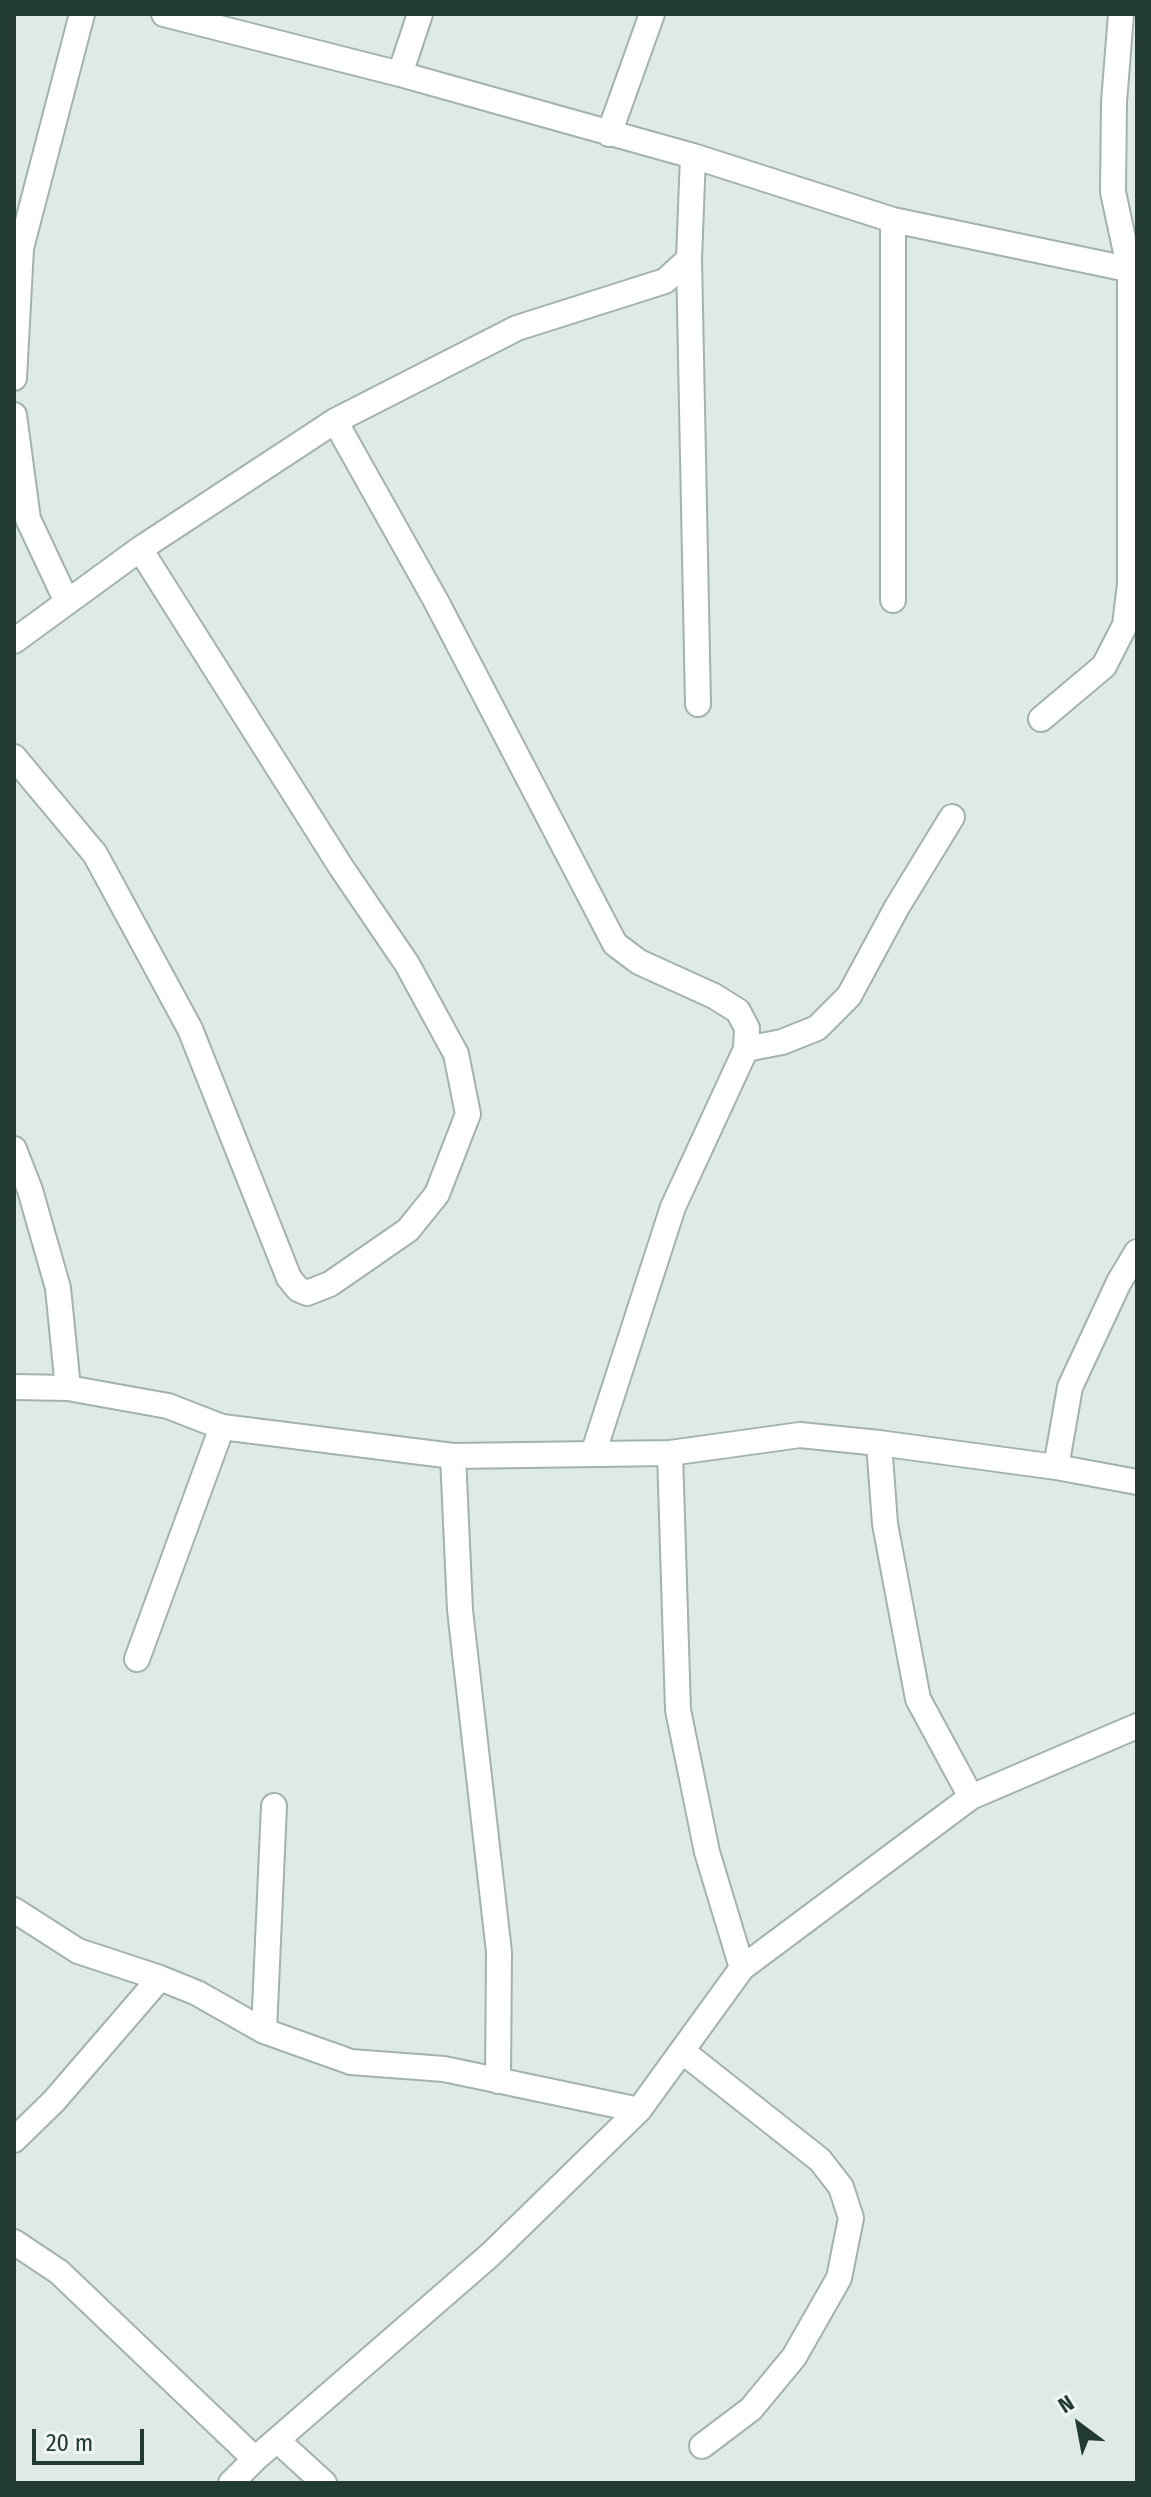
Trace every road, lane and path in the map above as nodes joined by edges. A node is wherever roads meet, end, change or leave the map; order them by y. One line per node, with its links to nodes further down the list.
1 (82, 14): 13 (street)
2 (164, 14): 6 (street)
3 (420, 14): 7 (street)
4 (652, 14): 8 (street)
5 (1120, 14): 12 (street)
6 (201, 19): 7 (street)
7 (400, 74): 8 (street)
8 (609, 134): 9 (street)
9 (693, 156): 10 (street); 11 (street)
10 (893, 220): 12 (street); 17 (street)
11 (689, 259): 15 (street); 20 (street)
12 (1134, 271): 21 (street)
13 (14, 378)
14 (14, 415): 18 (street)
15 (335, 421): 16 (street); 24 (street)
16 (140, 549): 18 (street); 22 (street)
17 (893, 600)
18 (67, 602): 19 (street)
19 (14, 641)
20 (698, 704)
21 (1041, 719)
22 (14, 757)
23 (952, 817): 24 (street)
24 (746, 1049): 32 (street)
25 (14, 1149): 28 (street)
26 (1137, 1252): 34 (street)
27 (14, 1387): 28 (street)
28 (68, 1388): 29 (street)
29 (222, 1427): 33 (street); 36 (street)
30 (879, 1443): 31 (street); 34 (street); 38 (street)
31 (670, 1453): 32 (street); 41 (street)
32 (593, 1454): 33 (street)
33 (453, 1456): 45 (street)
34 (1056, 1467): 35 (street)
35 (1137, 1482)
36 (137, 1659)
37 (1137, 1726): 38 (street)
38 (971, 1797): 41 (street)
39 (274, 1806): 43 (street)
40 (14, 1910): 42 (street)
41 (742, 1968): 44 (street)
42 (160, 1978): 43 (street); 47 (street)
43 (264, 2031): 45 (street)
44 (682, 2051): 46 (street); 50 (street)
45 (498, 2081): 46 (street)
46 (639, 2110): 49 (street)
47 (14, 2140)
48 (14, 2242): 51 (street)
49 (277, 2440): 51 (street); 53 (street)
50 (702, 2446)
51 (255, 2459): 52 (street)
52 (231, 2483)
53 (324, 2483)

